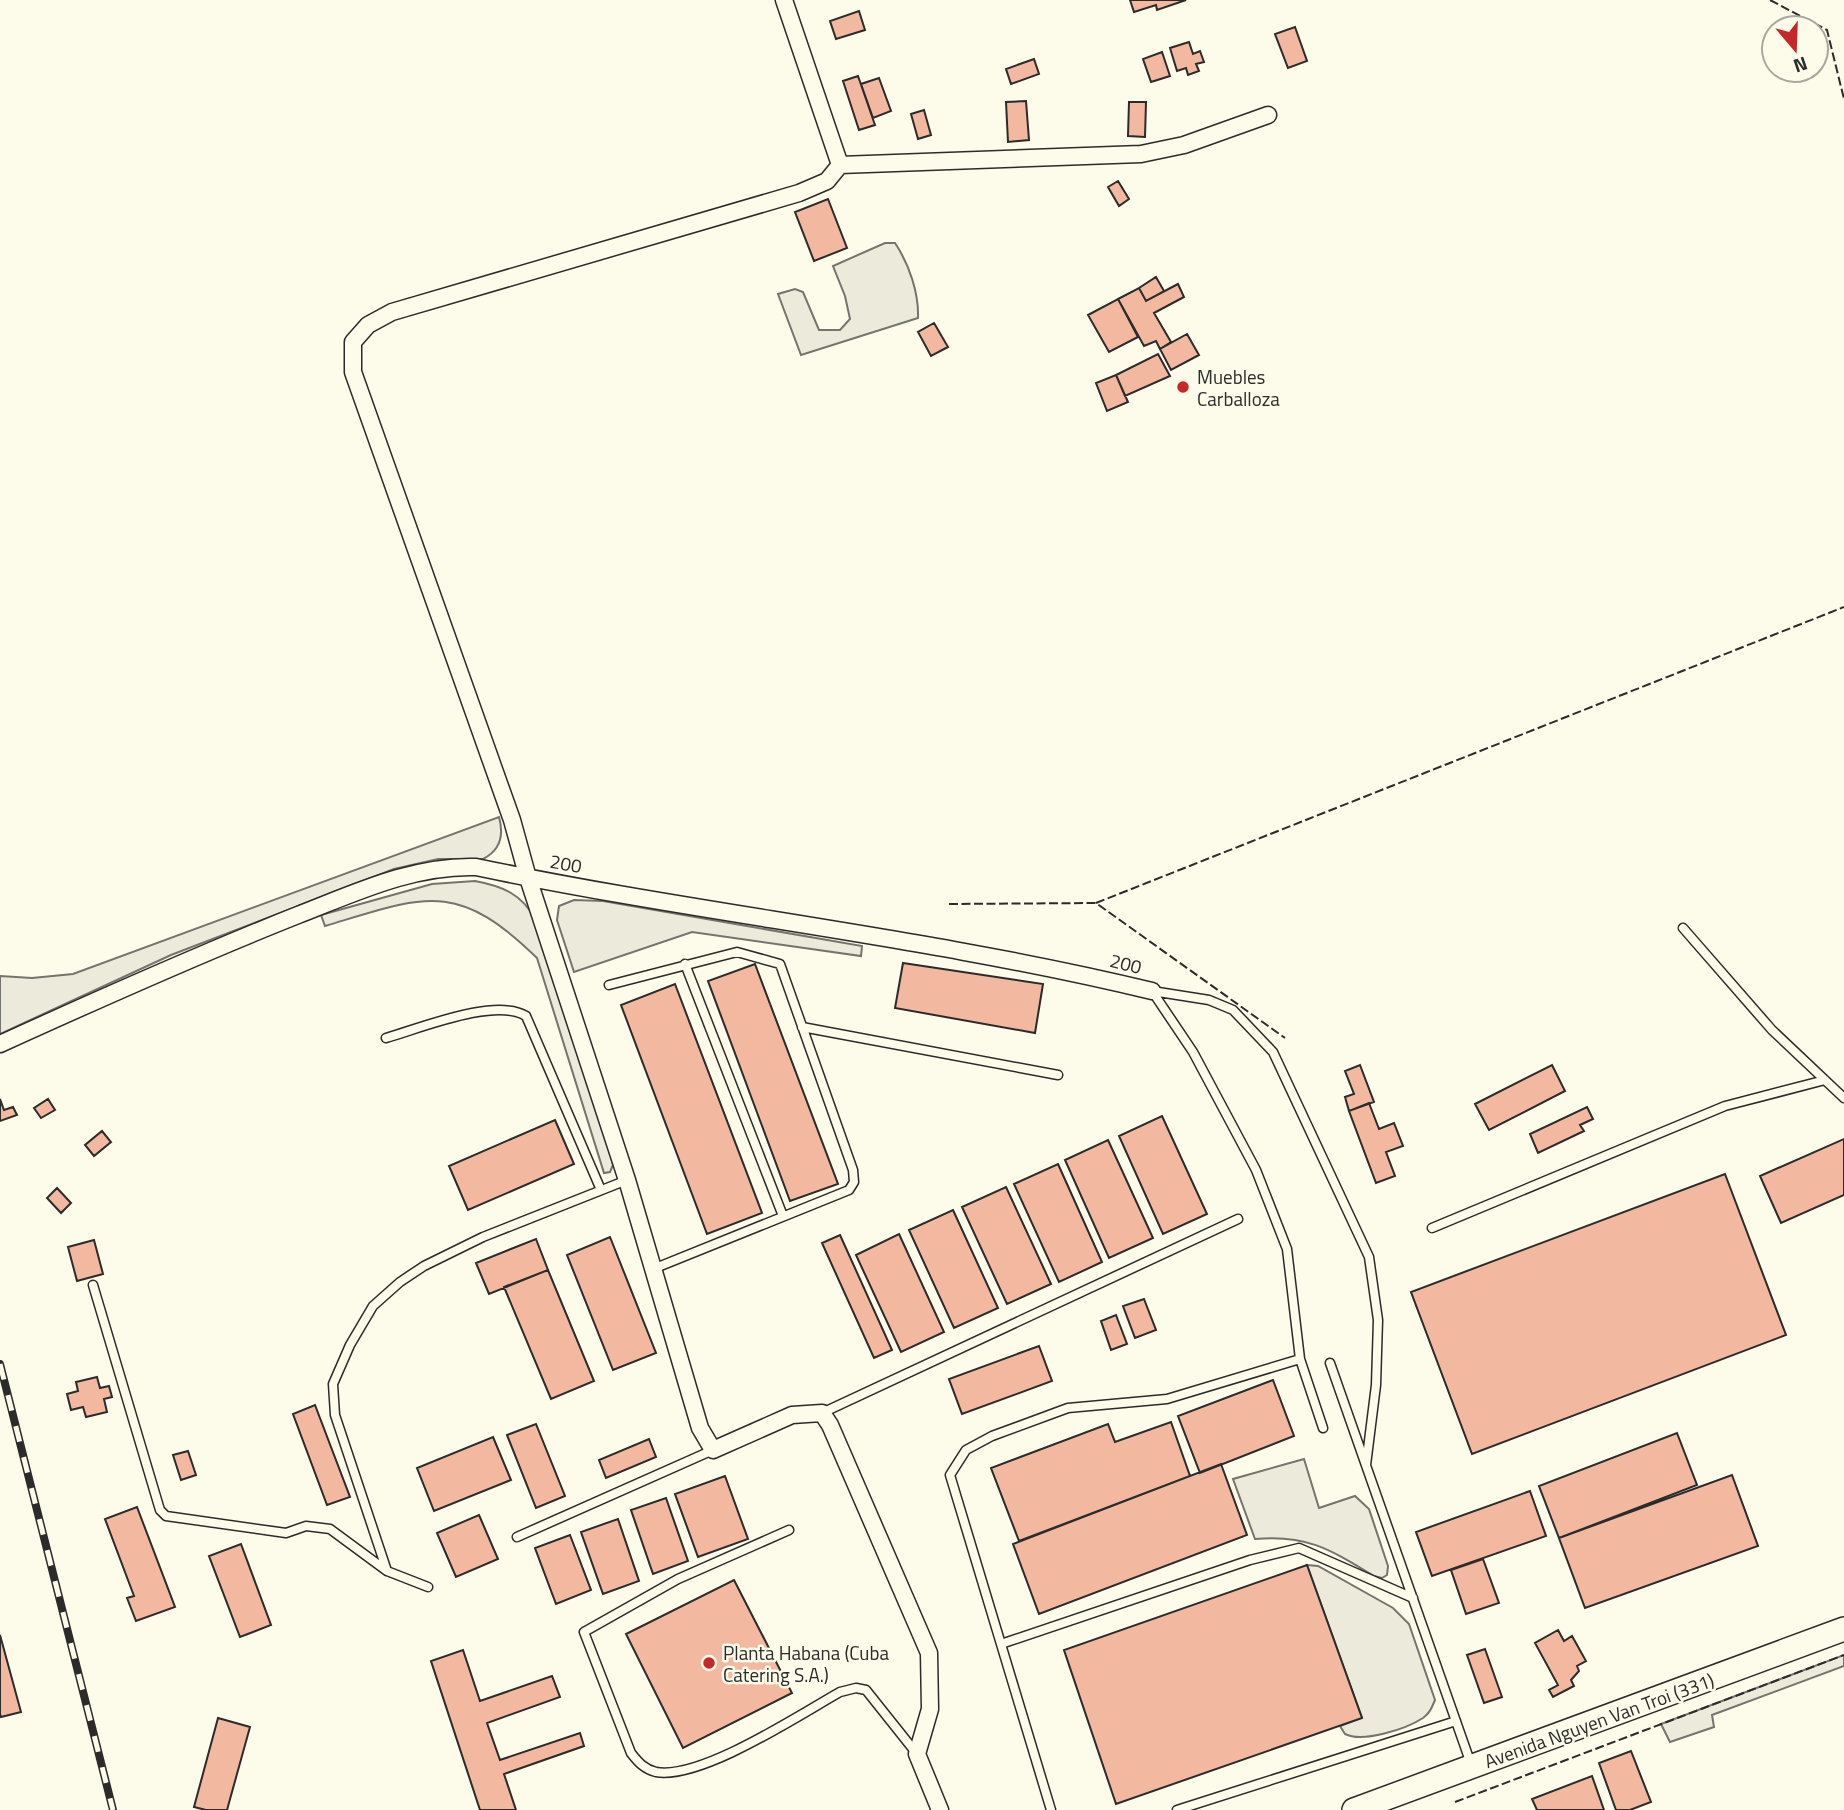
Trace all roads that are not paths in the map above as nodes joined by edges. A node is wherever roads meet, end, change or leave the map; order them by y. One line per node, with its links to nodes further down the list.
1 (784, 0): 3 (street)
2 (1268, 115): 3 (street)
3 (840, 165): 4 (street)
4 (528, 878): 8 (street, 200); 11 (street, 200); 15 (street)
5 (1683, 928): 13 (lane)
6 (685, 964): 7 (lane); 9 (lane); 17 (lane)
7 (609, 985)
8 (1152, 991): 22 (lane); 27 (lane)
9 (802, 1027): 12 (lane); 17 (lane)
10 (386, 1038): 16 (lane)
11 (0, 1044)
12 (1058, 1075)
13 (1825, 1080): 14 (lane); 19 (lane)
14 (1844, 1098)
15 (627, 1180): 16 (lane); 20 (street)
16 (601, 1190): 30 (lane)
17 (783, 1216): 20 (lane)
18 (1238, 1219): 24 (lane)
19 (1432, 1228)
20 (653, 1269): 26 (street)
21 (93, 1285): 30 (lane)
22 (1300, 1359): 25 (lane); 34 (lane)
23 (1330, 1363): 27 (lane)
24 (822, 1413): 26 (street); 36 (street)
25 (1323, 1428)
26 (713, 1450): 29 (lane)
27 (1366, 1465): 32 (lane)
28 (789, 1530): 36 (lane)
29 (517, 1536)
30 (387, 1571): 31 (lane)
31 (428, 1587)
32 (1413, 1598): 34 (lane); 35 (lane)
33 (1844, 1629): 37 (street, Avenida Nguyen Van Troi (331))
34 (1001, 1644): 39 (lane)
35 (1456, 1721): 37 (lane); 40 (lane)
36 (917, 1754): 38 (street)
37 (1472, 1767): 41 (street, Avenida Nguyen Van Troi (331))
38 (940, 1810)
39 (1051, 1810)
40 (1177, 1810)
41 (1354, 1810)

